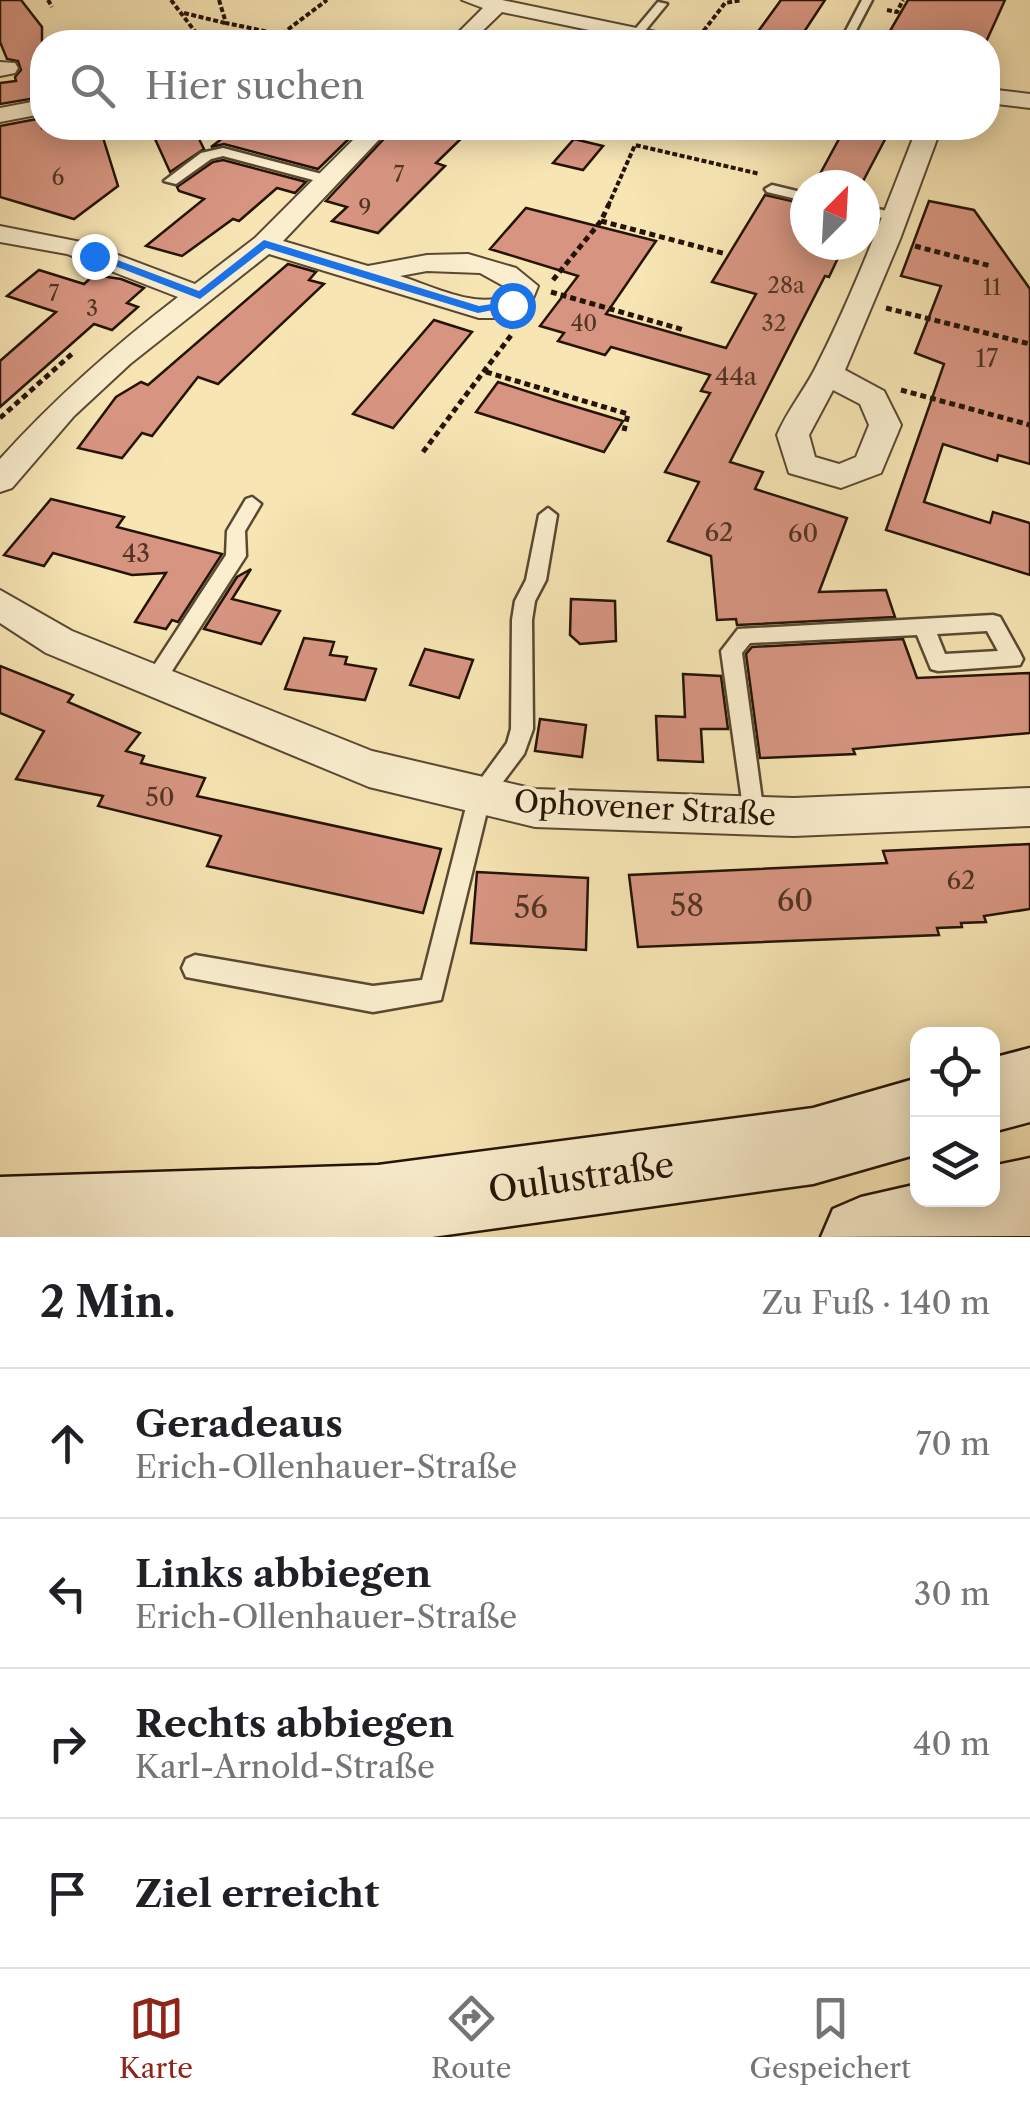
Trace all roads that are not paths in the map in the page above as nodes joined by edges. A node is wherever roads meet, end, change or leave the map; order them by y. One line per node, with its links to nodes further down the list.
1 (472, 0): 4 (street)
2 (868, 0): 8 (lane)
3 (662, 4): 7 (lane)
4 (498, 6): 5 (street); 6 (street)
5 (471, 30)
6 (616, 30)
7 (639, 30)
8 (852, 30)
9 (1000, 98): 10 (street)
10 (1030, 102)
11 (30, 110): 12 (street)
12 (0, 114)
13 (366, 140): 15 (street)
14 (925, 140): 20 (street)
15 (328, 180): 16 (lane); 22 (street)
16 (171, 181)
17 (772, 189): 18 (lane)
18 (790, 193)
19 (880, 220): 20 (lane)
20 (891, 228): 25 (street)
21 (0, 234): 24 (street)
22 (264, 244): 23 (street); 24 (street)
23 (366, 275): 23 (street)
24 (200, 296): 26 (street)
25 (828, 374): 25 (street)
26 (0, 480)
27 (252, 504): 31 (lane)
28 (548, 515): 32 (lane)
29 (0, 604): 31 (street, Ophovener Straße)
30 (924, 626): 34 (lane)
31 (154, 682): 32 (street, Ophovener Straße)
32 (480, 795): 34 (street, Ophovener Straße); 35 (lane)
33 (1030, 807): 34 (street, Ophovener Straße)
34 (753, 815)
35 (195, 968)
36 (1030, 1085): 37 (main road)
37 (1000, 1094)
38 (914, 1117): 40 (main road, Oulustraße)
39 (1030, 1197): 41 (main road)
40 (0, 1216)
41 (861, 1237)

